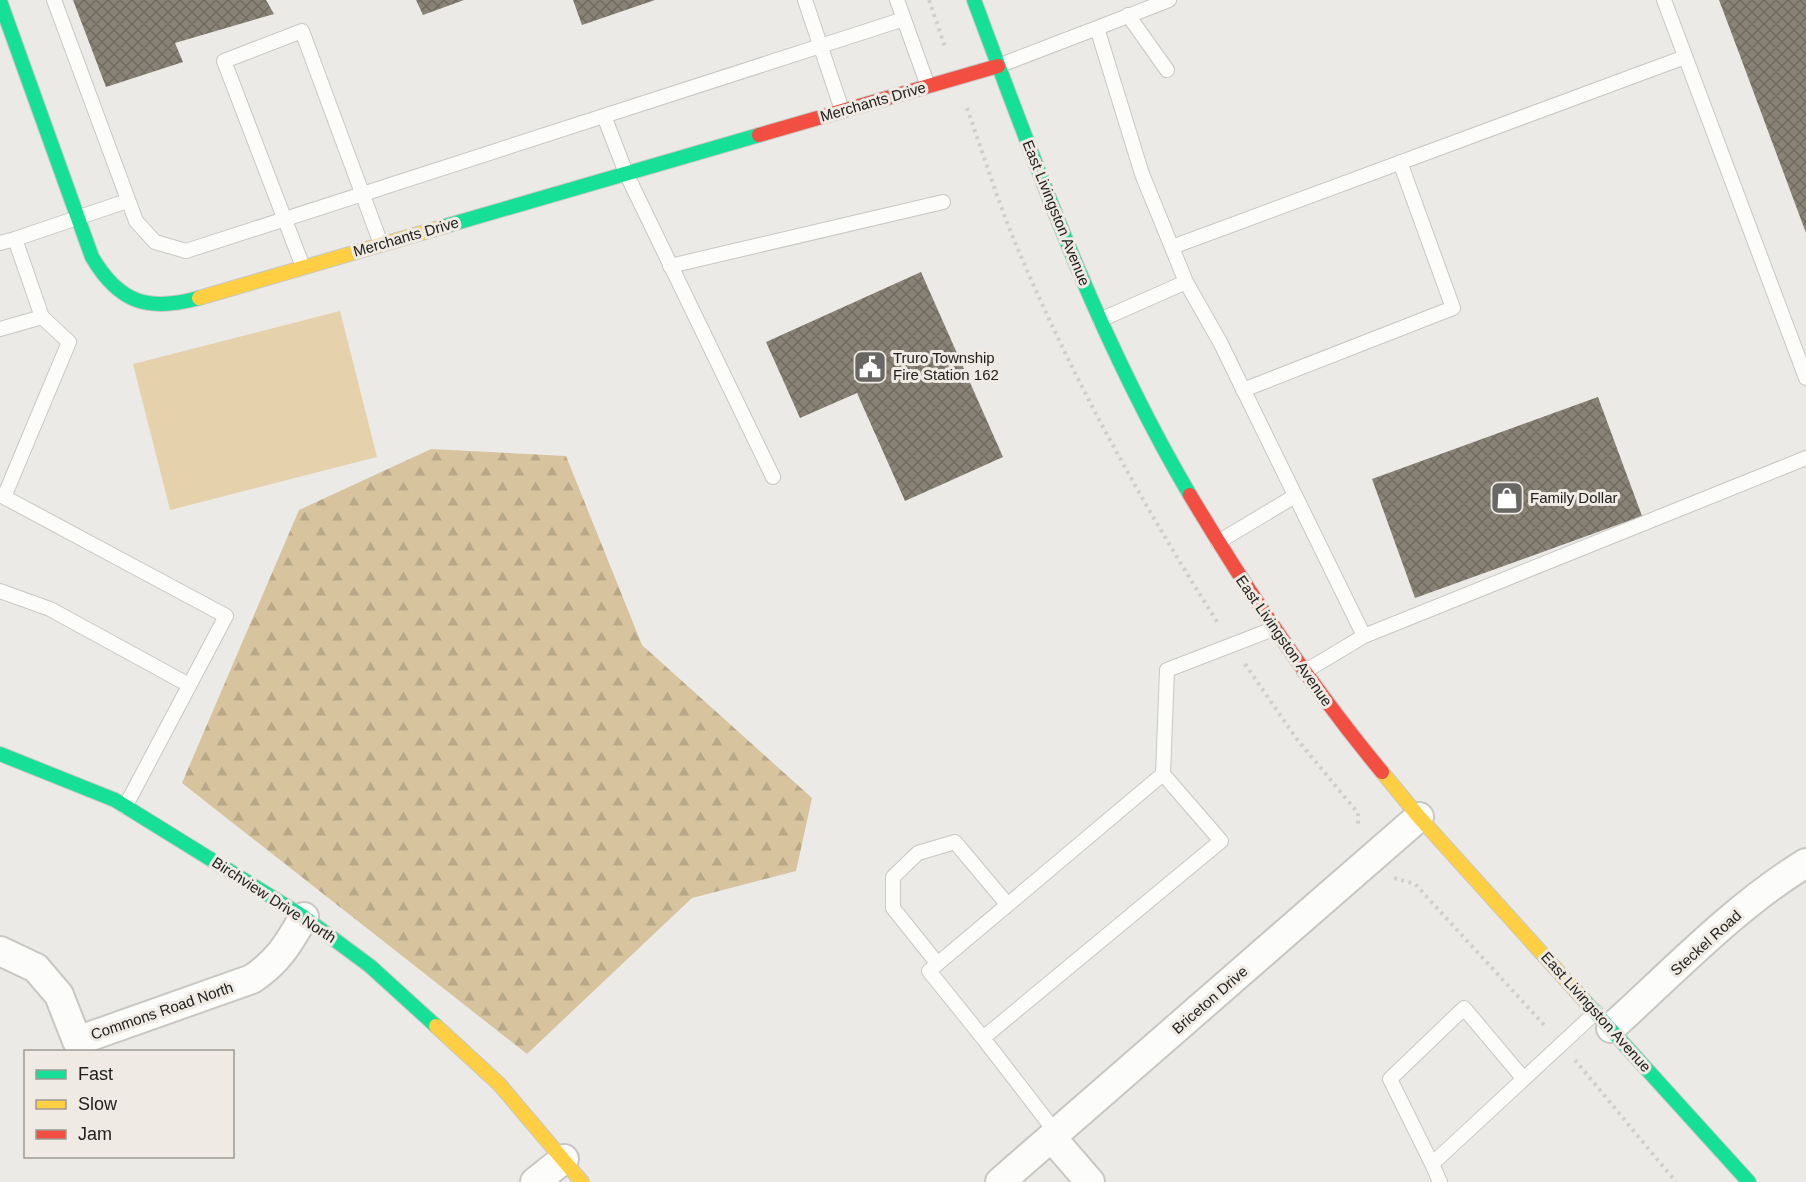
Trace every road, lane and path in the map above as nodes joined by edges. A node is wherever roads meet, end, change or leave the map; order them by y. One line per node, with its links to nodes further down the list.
1 (54, 0): 21 (lane)
2 (805, 0): 11 (lane)
3 (897, 0): 9 (lane)
4 (974, 0): 13 (street, East Livingston Avenue)
5 (1169, 0): 8 (lane)
6 (1664, 0): 12 (lane)
7 (0, 1): 23 (street, Merchants Drive)
8 (1133, 9): 10 (lane); 14 (lane)
9 (904, 19): 11 (lane); 15 (lane)
10 (1097, 28): 13 (lane); 28 (lane)
11 (821, 45): 16 (lane); 17 (lane)
12 (1685, 57): 18 (lane); 35 (lane)
13 (998, 66): 15 (street, Merchants Drive); 33 (street, East Livingston Avenue)
14 (1167, 70)
15 (928, 86): 16 (street, Merchants Drive)
16 (842, 110): 19 (street, Merchants Drive)
17 (604, 116): 19 (lane); 20 (lane)
18 (1400, 162): 28 (lane); 36 (lane)
19 (626, 173): 27 (street, Merchants Drive); 29 (lane)
20 (364, 194): 24 (lane); 24 (lane); 27 (lane)
21 (127, 201): 23 (lane); 24 (lane)
22 (943, 202): 29 (lane)
23 (78, 217): 25 (lane); 30 (street, Merchants Drive)
24 (285, 219): 30 (lane)
25 (15, 239): 26 (lane); 32 (lane)
26 (0, 243)
27 (381, 245): 30 (street, Merchants Drive)
28 (1172, 247): 31 (lane)
29 (670, 266): 38 (lane)
30 (303, 267)
31 (1186, 282): 33 (lane); 36 (lane)
32 (42, 317): 34 (lane); 39 (lane)
33 (1100, 320): 41 (street, East Livingston Avenue)
34 (0, 329)
35 (1806, 378)
36 (1244, 390): 40 (lane)
37 (1806, 458): 44 (lane)
38 (773, 477)
39 (2, 496): 46 (lane)
40 (1295, 496): 41 (lane); 44 (lane)
41 (1218, 542): 43 (street, East Livingston Avenue)
42 (0, 591): 46 (lane)
43 (1273, 629): 45 (street, East Livingston Avenue); 48 (lane)
44 (1364, 636): 45 (lane)
45 (1303, 673): 50 (street, East Livingston Avenue)
46 (189, 685): 49 (lane)
47 (0, 754): 49 (street, Birchview Drive North)
48 (1163, 774): 52 (lane); 57 (lane)
49 (125, 807): 53 (street, Birchview Drive North)
50 (1419, 817): 56 (street, East Livingston Avenue); 59 (street, Briceton Drive)
51 (1806, 863): 56 (street, Steckel Road)
52 (1007, 904): 55 (lane); 55 (lane)
53 (304, 917): 54 (street, Commons Road North); 60 (street, Birchview Drive North)
54 (0, 951)
55 (937, 963): 57 (lane)
56 (1604, 1020): 58 (lane); 67 (street, East Livingston Avenue)
57 (983, 1038): 59 (lane)
58 (1523, 1078): 61 (lane); 61 (lane)
59 (1054, 1136): 64 (street, Briceton Drive); 65 (street)
60 (564, 1159): 62 (street); 63 (street, Birchview Drive North)
61 (1432, 1164): 66 (lane)
62 (535, 1182)
63 (582, 1182)
64 (1000, 1182)
65 (1090, 1182)
66 (1440, 1182)
67 (1749, 1182)

